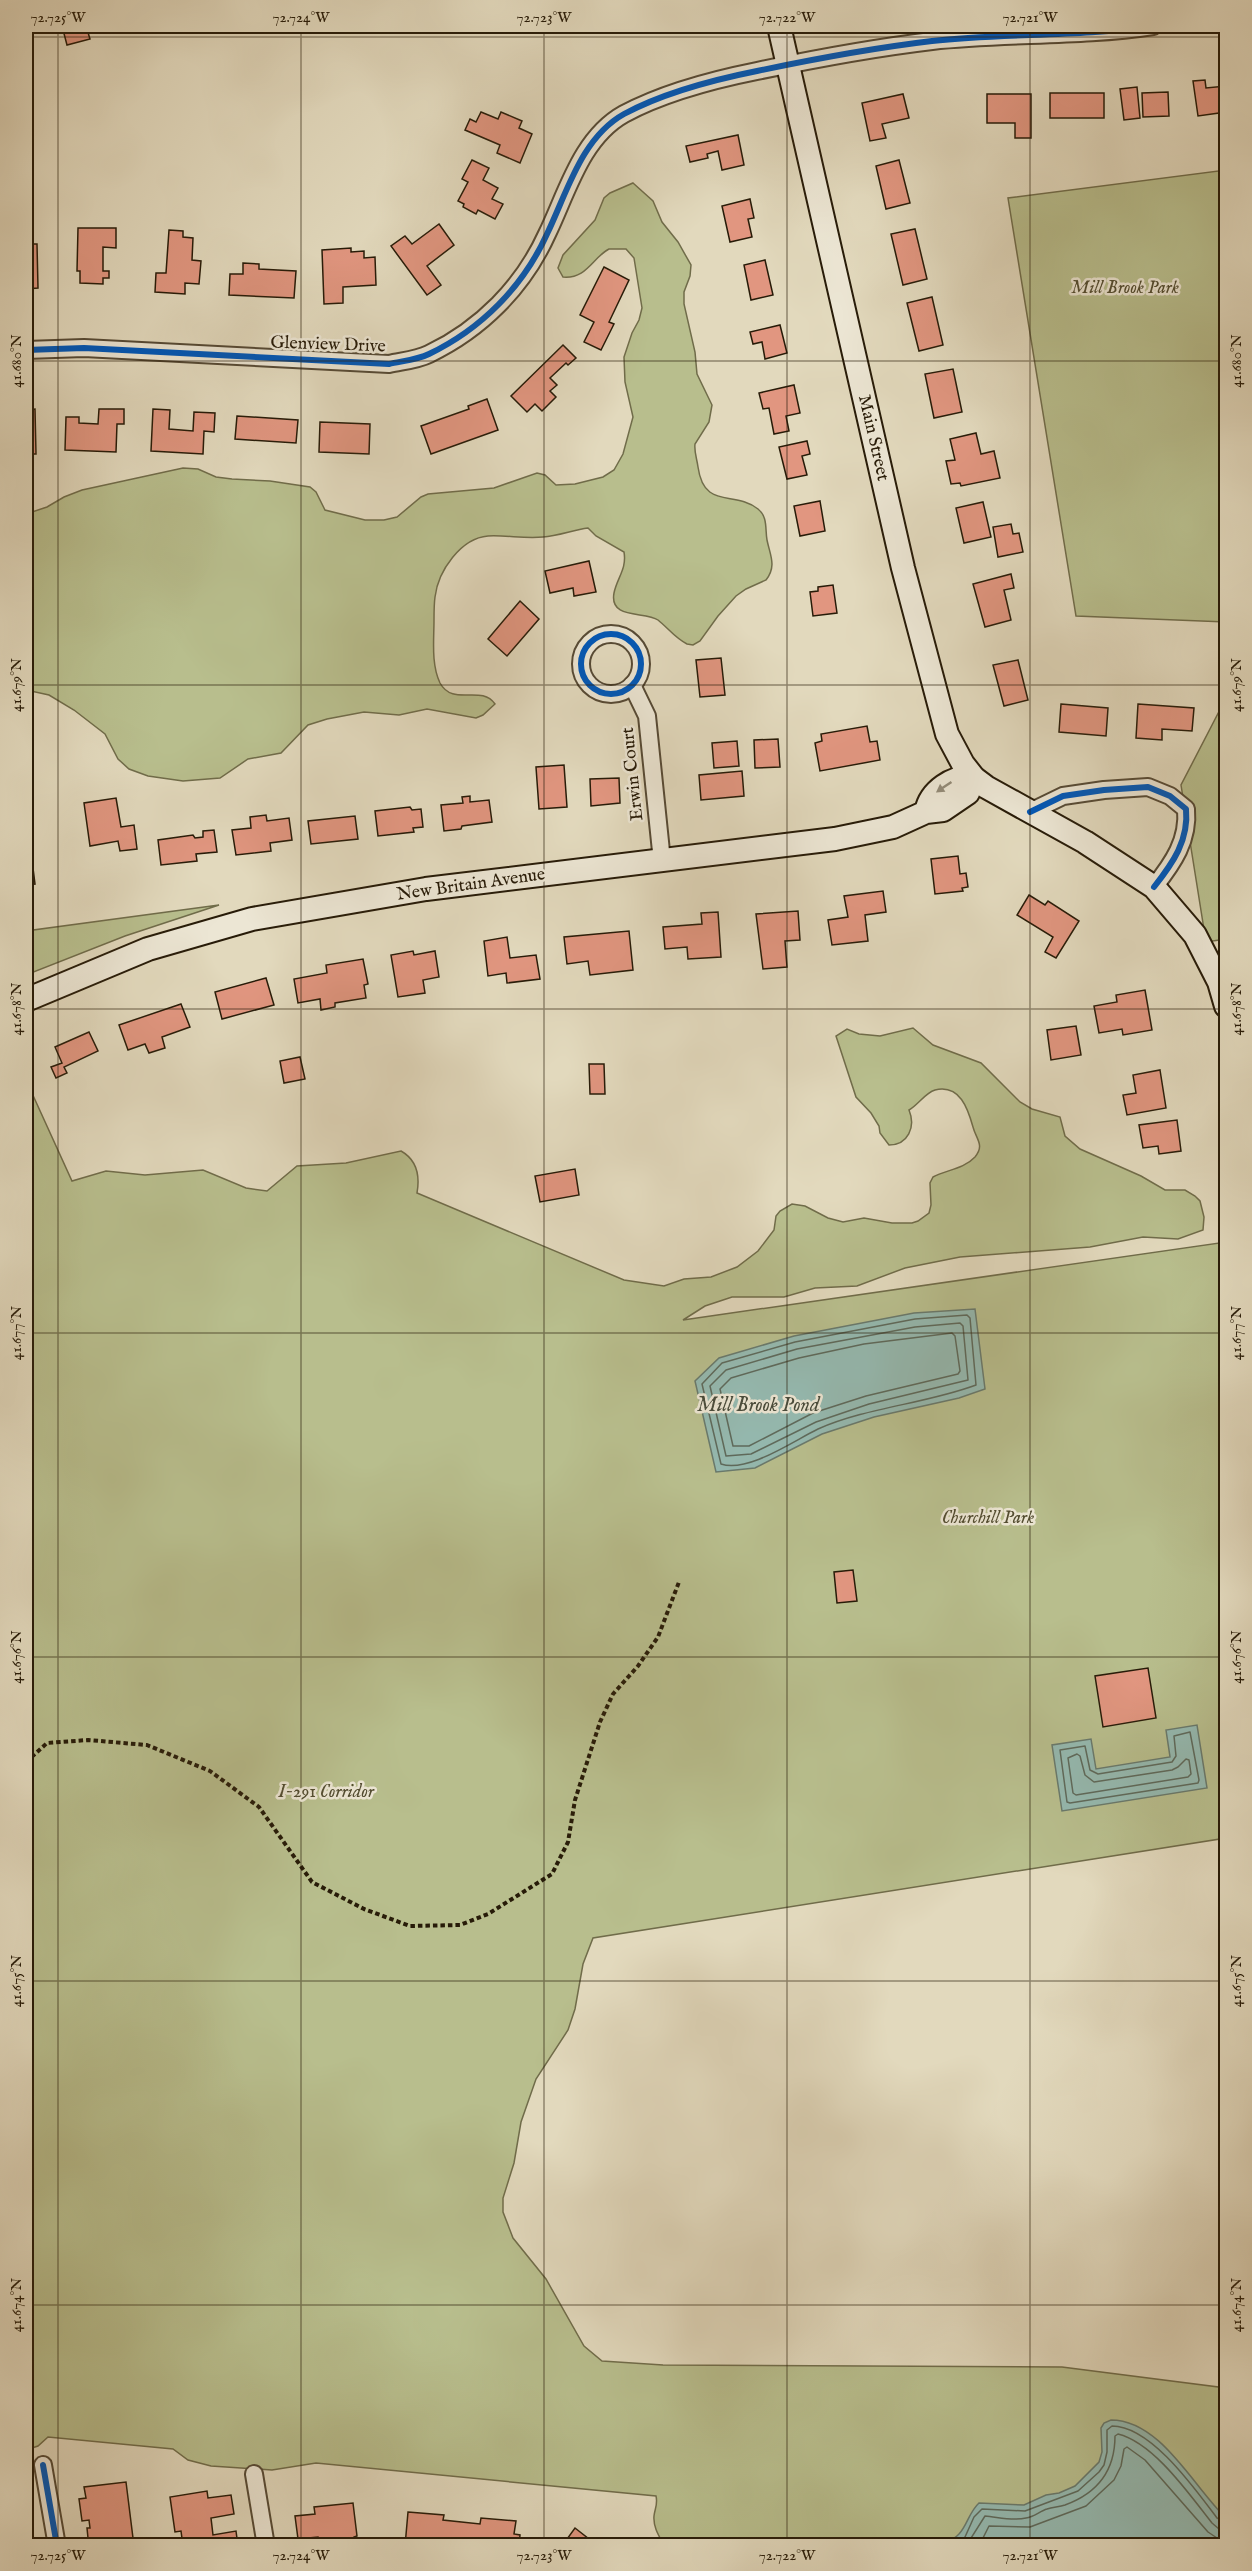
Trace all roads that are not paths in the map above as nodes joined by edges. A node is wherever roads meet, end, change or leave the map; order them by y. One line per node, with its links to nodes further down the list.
1 (779, 26): 3 (main road, Main Street)
2 (1153, 26): 3 (street, Glenview Drive)
3 (786, 64): 4 (street, Glenview Drive); 6 (main road, Main Street)
4 (26, 350)
5 (632, 685): 8 (street, Erwin Court)
6 (974, 778): 7 (main road, Main Street); 8 (main road, New Britain Avenue)
7 (1030, 812): 9 (main road, Main Street); 9 (street)
8 (662, 861): 10 (main road, New Britain Avenue)
9 (1154, 887): 11 (main road, Main Street)
10 (26, 1000)
11 (1227, 1006)
12 (43, 2465): 14 (street)
13 (254, 2474): 15 (street)
14 (57, 2546)
15 (266, 2546)

